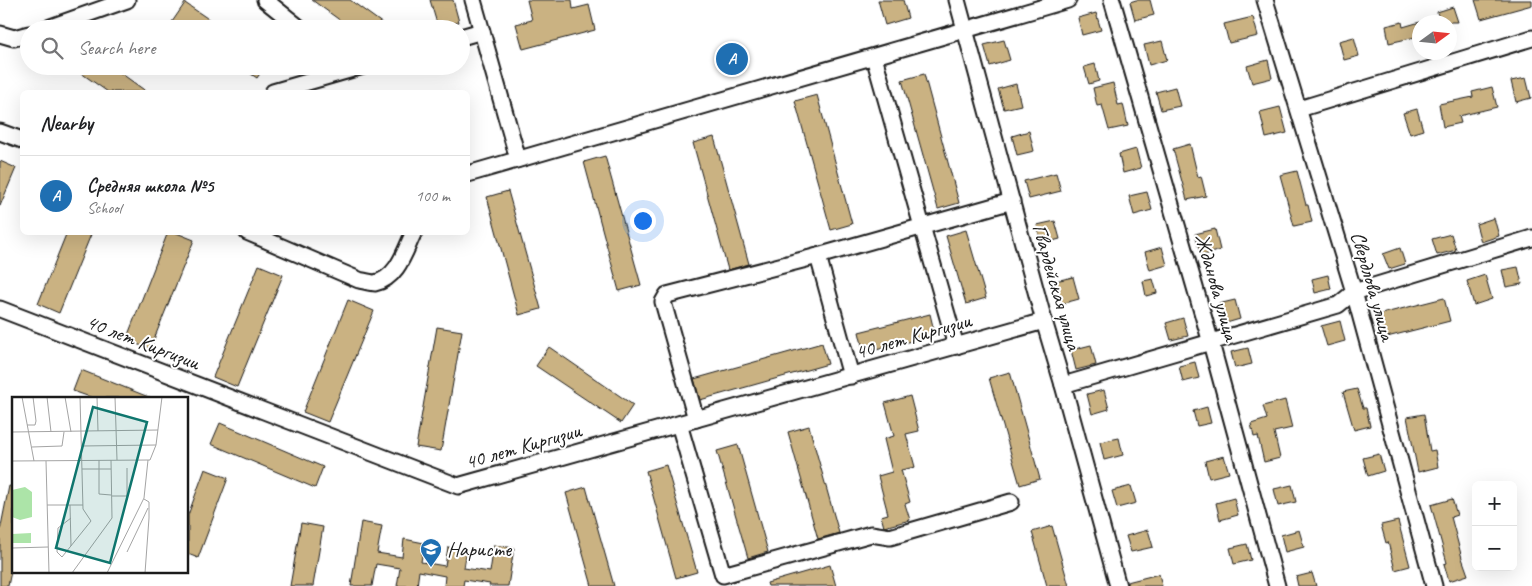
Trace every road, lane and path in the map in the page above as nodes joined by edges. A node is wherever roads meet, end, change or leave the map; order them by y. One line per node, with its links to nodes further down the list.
1 (127, 0): 8 (street)
2 (265, 0): 9 (street)
3 (474, 0): 10 (street)
4 (957, 0): 11 (street, Гвардейская улица)
5 (1068, 0): 11 (street)
6 (1112, 0): 33 (street, Жданова улица)
7 (1265, 0): 19 (street, Свердлова улица)
8 (71, 20)
9 (290, 20)
10 (482, 31): 13 (street); 22 (street)
11 (966, 31): 16 (street); 24 (street, Гвардейская улица)
12 (0, 34): 14 (street)
13 (470, 34)
14 (20, 36)
15 (1532, 38): 19 (street)
16 (874, 57): 22 (street); 25 (street)
17 (328, 75): 18 (street)
18 (279, 90)
19 (1299, 109): 30 (street, Свердлова улица)
20 (0, 132): 21 (street)
21 (20, 139)
22 (518, 159): 23 (street)
23 (470, 173)
24 (1012, 201): 25 (street); 32 (street, Гвардейская улица)
25 (921, 227): 29 (street); 34 (street)
26 (254, 235): 27 (street)
27 (413, 235)
28 (1532, 238): 30 (street)
29 (818, 256): 35 (street); 37 (street)
30 (1354, 292): 33 (street); 42 (street, Свердлова улица)
31 (0, 310): 38 (street, 40 лет Киргизии)
32 (1044, 322): 34 (street, 40 лет Киргизии); 36 (street, Гвардейская улица)
33 (1211, 343): 36 (street); 41 (street, Жданова улица)
34 (956, 346): 35 (street, 40 лет Киргизии)
35 (851, 376): 37 (street, 40 лет Киргизии)
36 (1063, 385): 40 (street, Гвардейская улица)
37 (696, 419): 38 (street, 40 лет Киргизии)
38 (679, 424): 39 (street)
39 (1011, 502)
40 (1118, 586)
41 (1277, 586)
42 (1434, 586)

